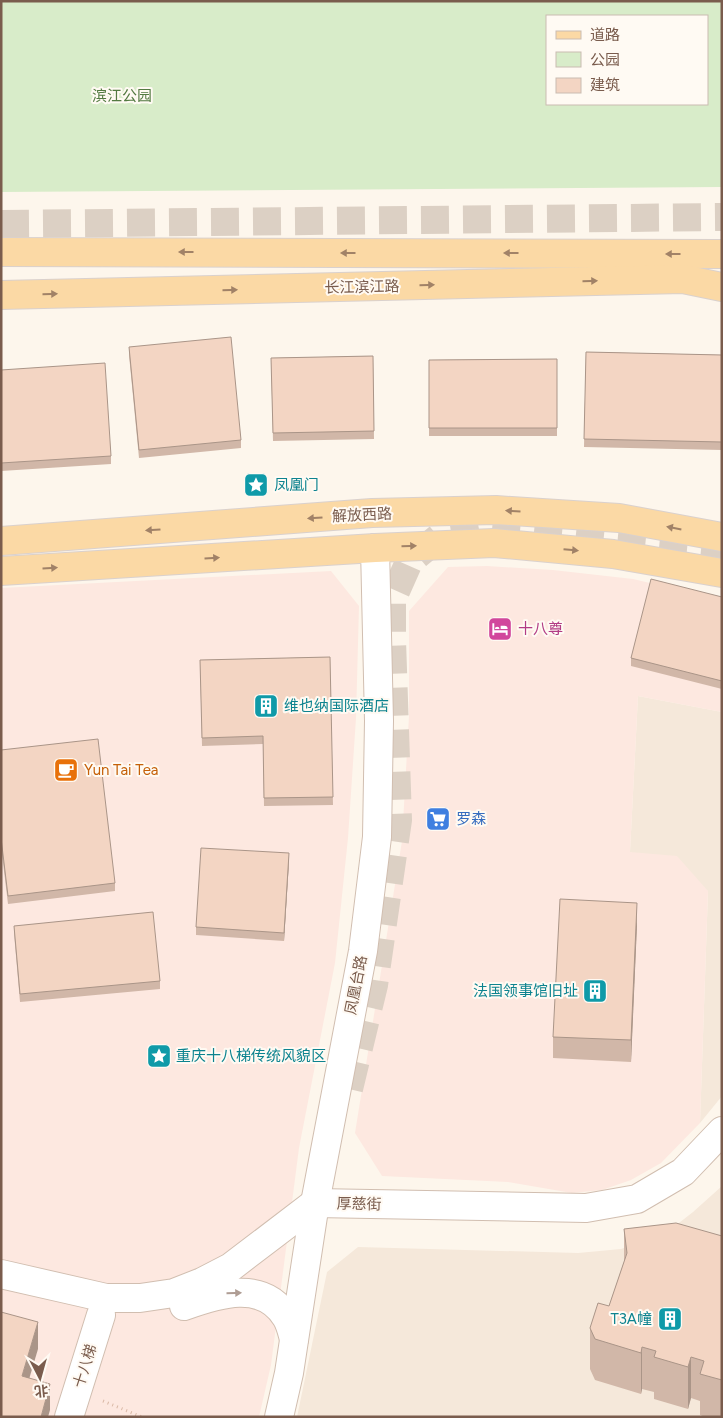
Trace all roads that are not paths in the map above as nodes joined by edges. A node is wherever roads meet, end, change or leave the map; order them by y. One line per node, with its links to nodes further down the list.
1 (1, 252): 2 (main road, one-way to 1)
2 (722, 254)
3 (683, 279): 4 (main road); 5 (main road, 长江滨江路); 6 (main road, 长江滨江路, one-way to 3)
4 (722, 279)
5 (722, 287)
6 (1, 295)
7 (722, 537): 8 (main road, 解放西路, one-way to 8)
8 (1, 542)
9 (375, 548): 10 (main road, one-way to 9); 11 (main road, one-way to 11); 13 (street, 凤凰台路)
10 (1, 571)
11 (722, 573)
12 (722, 1131): 13 (street, 厚慈街)
13 (315, 1203): 14 (street, 厚慈街); 17 (street, 凤凰台路)
14 (1, 1274)
15 (1, 1287): 16 (street)
16 (102, 1315): 17 (street, one-way to 17); 18 (street, 十八梯)
17 (294, 1339): 19 (street, 凤凰台路)
18 (69, 1417)
19 (279, 1417)

